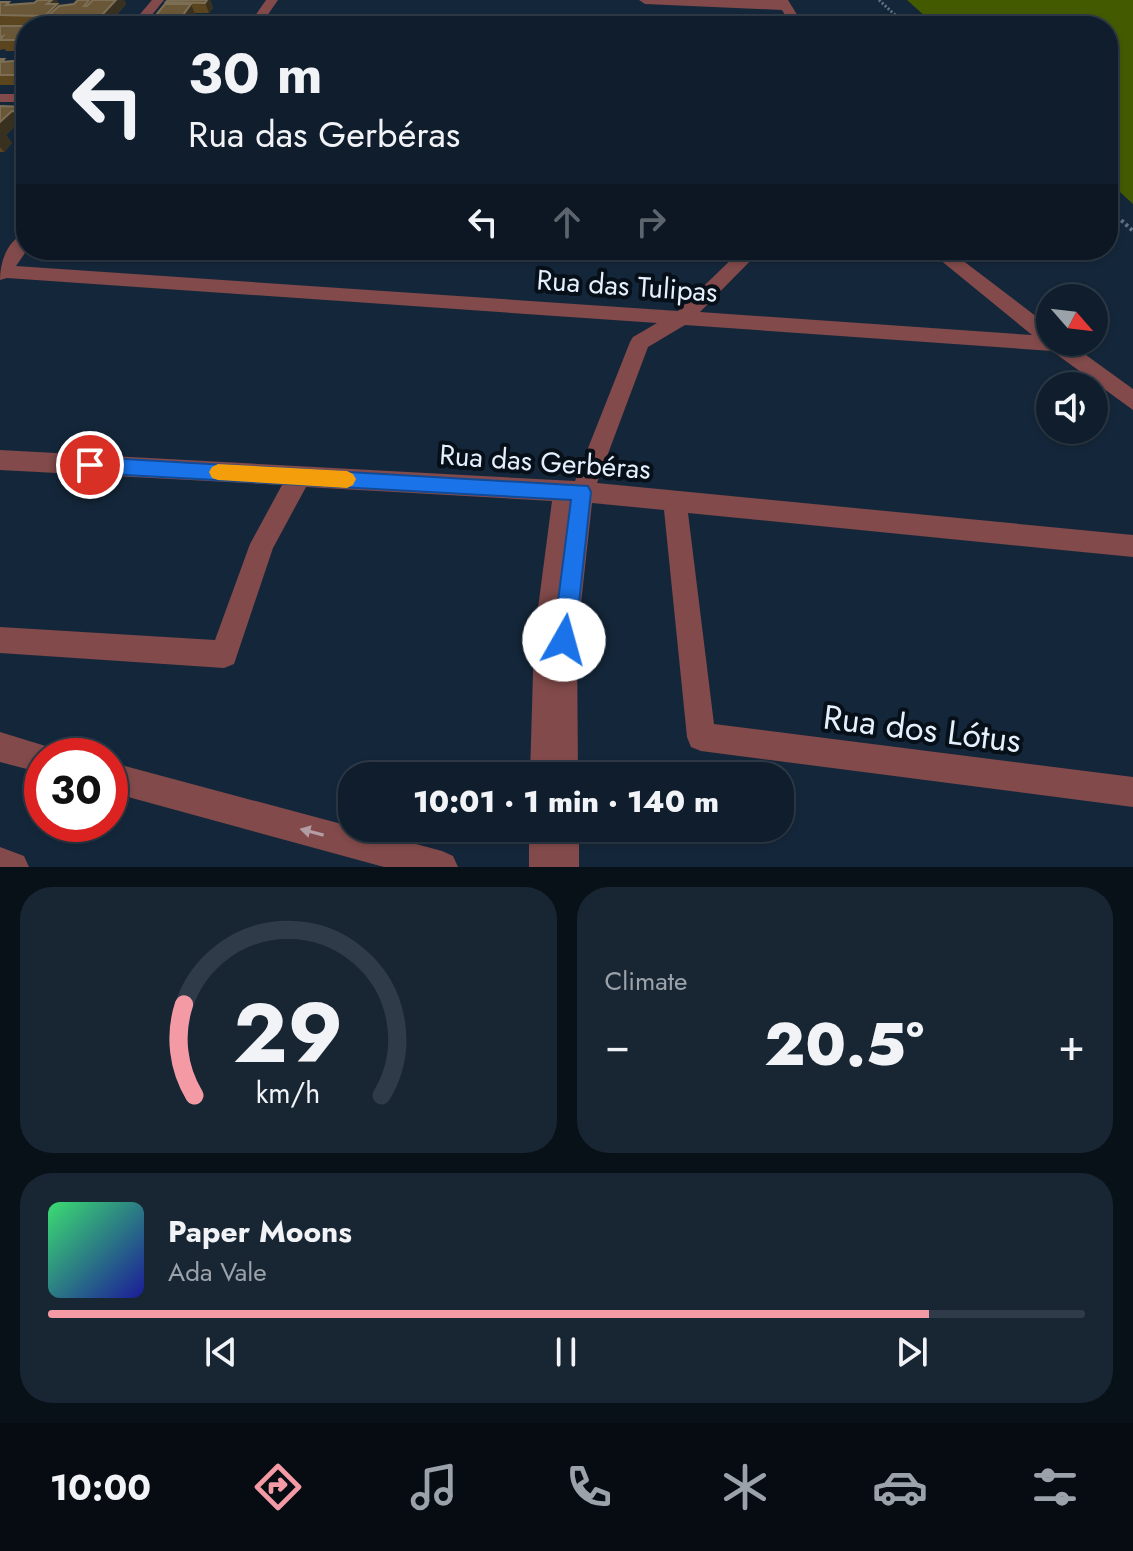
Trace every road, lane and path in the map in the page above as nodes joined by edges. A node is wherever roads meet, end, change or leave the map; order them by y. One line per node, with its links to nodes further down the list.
1 (158, 0): 5 (street)
2 (645, 0): 4 (street)
3 (879, 0): 6 (path)
4 (784, 3)
5 (144, 16)
6 (896, 16)
7 (1118, 217): 8 (path)
8 (1133, 231)
9 (16, 253): 12 (street)
10 (742, 260): 13 (street)
11 (950, 260): 14 (street)
12 (1, 273): 13 (street, Rua das Tulipas)
13 (682, 318): 15 (street, Rua das Tulipas); 20 (street)
14 (1036, 327)
15 (1036, 340)
16 (1074, 356): 17 (street)
17 (1133, 401)
18 (0, 460): 19 (street, Rua das Gerbéras)
19 (299, 477): 20 (street, Rua das Gerbéras); 23 (street)
20 (573, 492): 21 (street, Rua das Gerbéras); 26 (street); 27 (street)
21 (675, 502): 22 (street, Rua das Gerbéras); 29 (street, Rua dos Lótus)
22 (1133, 546)
23 (0, 640)
24 (0, 747): 25 (street)
25 (24, 753)
26 (545, 762)
27 (563, 762)
28 (128, 782): 34 (street, one-way to 28)
29 (1133, 792)
30 (545, 842): 35 (street)
31 (563, 842): 36 (street)
32 (0, 863): 33 (street)
33 (13, 867)
34 (442, 867)
35 (545, 867)
36 (563, 867)

